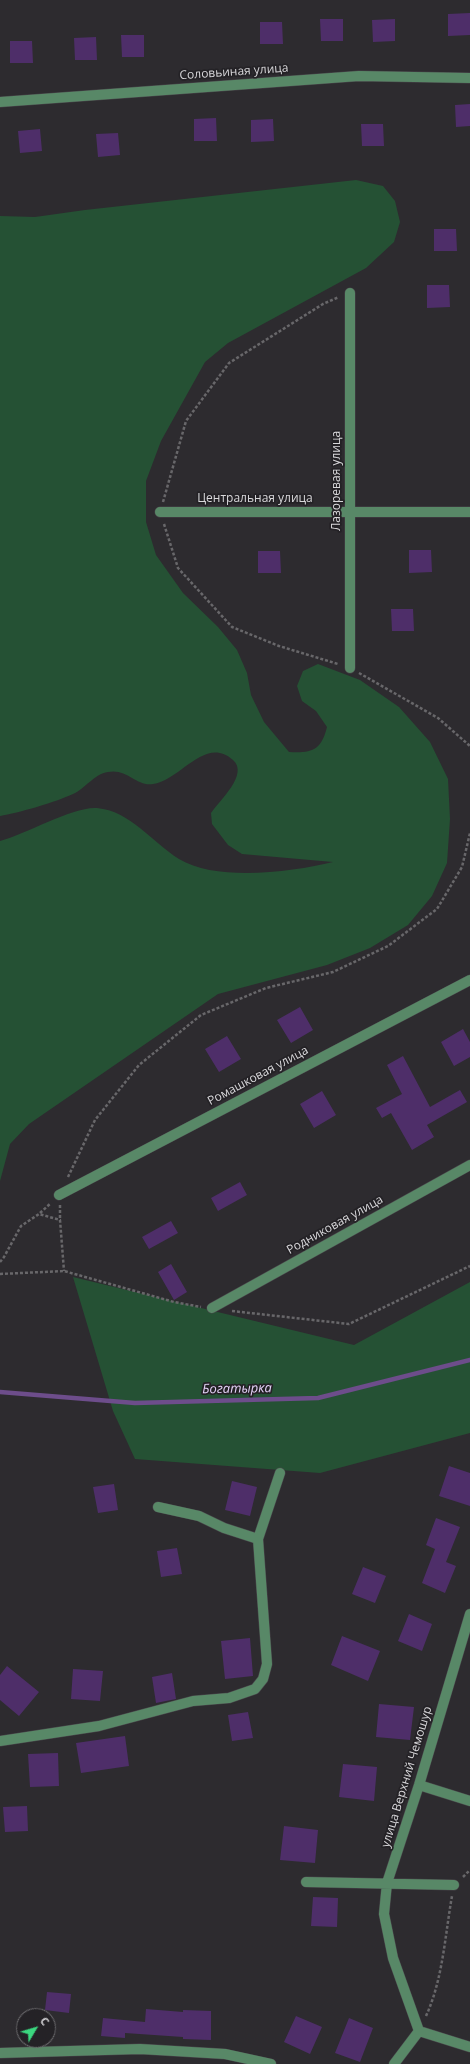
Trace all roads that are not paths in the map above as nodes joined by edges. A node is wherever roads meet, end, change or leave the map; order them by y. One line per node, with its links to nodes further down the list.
1 (470, 78): 2 (street, Соловьиная улица)
2 (0, 102)
3 (350, 293): 5 (street, Лазоревая улица)
4 (160, 512): 5 (street, Центральная улица)
5 (350, 512): 6 (street, Центральная улица); 7 (street, Лазоревая улица)
6 (470, 512)
7 (350, 668)
8 (470, 980): 10 (street, Ромашковая улица)
9 (470, 1165): 11 (street, Родниковая улица)
10 (59, 1195)
11 (212, 1308)
12 (280, 1473): 14 (street)
13 (158, 1507): 14 (street)
14 (258, 1539): 16 (street)
15 (470, 1614): 17 (street, улица Верхний Чемошур)
16 (0, 1741)
17 (419, 1786): 18 (street); 20 (street, улица Верхний Чемошур)
18 (470, 1801)
19 (306, 1882): 20 (street)
20 (386, 1883): 21 (street); 22 (street, улица Верхний Чемошур)
21 (454, 1885)
22 (419, 2031): 23 (street); 26 (street)
23 (470, 2047)
24 (0, 2053): 25 (street)
25 (271, 2064)
26 (394, 2064)

